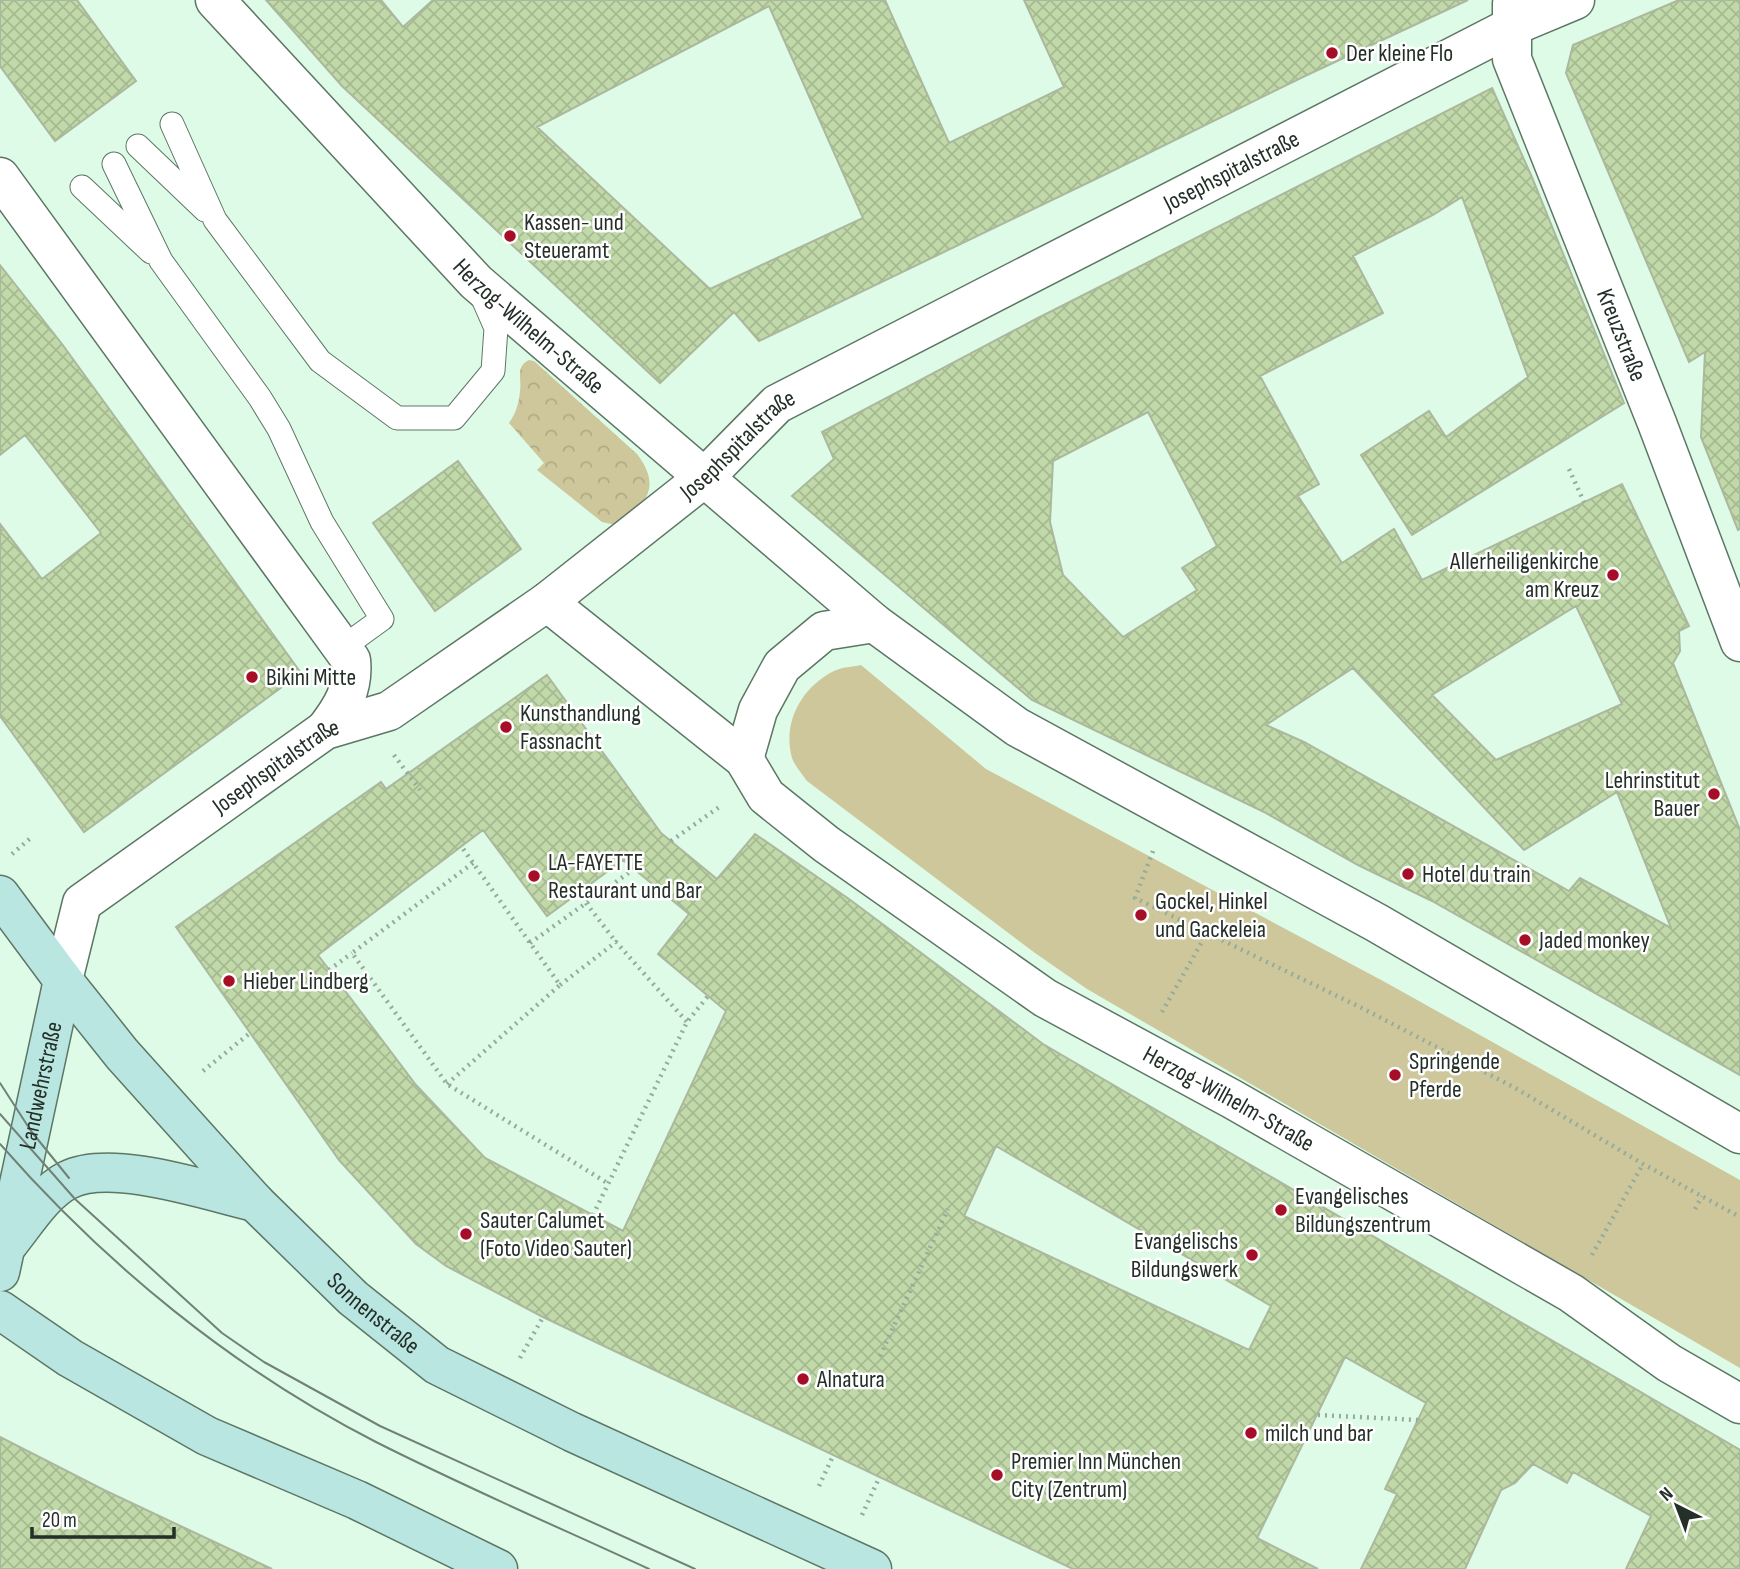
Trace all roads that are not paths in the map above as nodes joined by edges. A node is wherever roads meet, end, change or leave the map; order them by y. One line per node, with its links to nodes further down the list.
1 (215, 0): 11 (street, Herzog-Wilhelm-Straße)
2 (1575, 0): 3 (street, Josephspitalstraße)
3 (1513, 13): 12 (street, Josephspitalstraße); 15 (street, Kreuzstraße)
4 (172, 124): 9 (lane)
5 (138, 146): 9 (lane)
6 (114, 164): 10 (lane)
7 (0, 177): 16 (street)
8 (82, 187): 10 (lane)
9 (215, 220): 11 (lane)
10 (161, 261): 16 (lane)
11 (476, 282): 12 (street, Herzog-Wilhelm-Straße)
12 (704, 478): 13 (street, Josephspitalstraße); 14 (street, Herzog-Wilhelm-Straße)
13 (547, 601): 17 (street, Josephspitalstraße); 18 (street, Herzog-Wilhelm-Straße)
14 (874, 623): 18 (street); 21 (street, Herzog-Wilhelm-Straße)
15 (1740, 642)
16 (342, 648): 17 (street)
17 (325, 730): 20 (street, Josephspitalstraße)
18 (751, 770): 25 (street, Herzog-Wilhelm-Straße)
19 (0, 895): 20 (main road, Sonnenstraße)
20 (63, 980): 22 (main road, Sonnenstraße); 23 (main road, Landwehrstraße)
21 (1740, 1134)
22 (255, 1202): 23 (main road); 27 (main road, Sonnenstraße)
23 (2, 1260)
24 (0, 1310): 26 (main road)
25 (1740, 1404)
26 (498, 1569)
27 (872, 1569)

